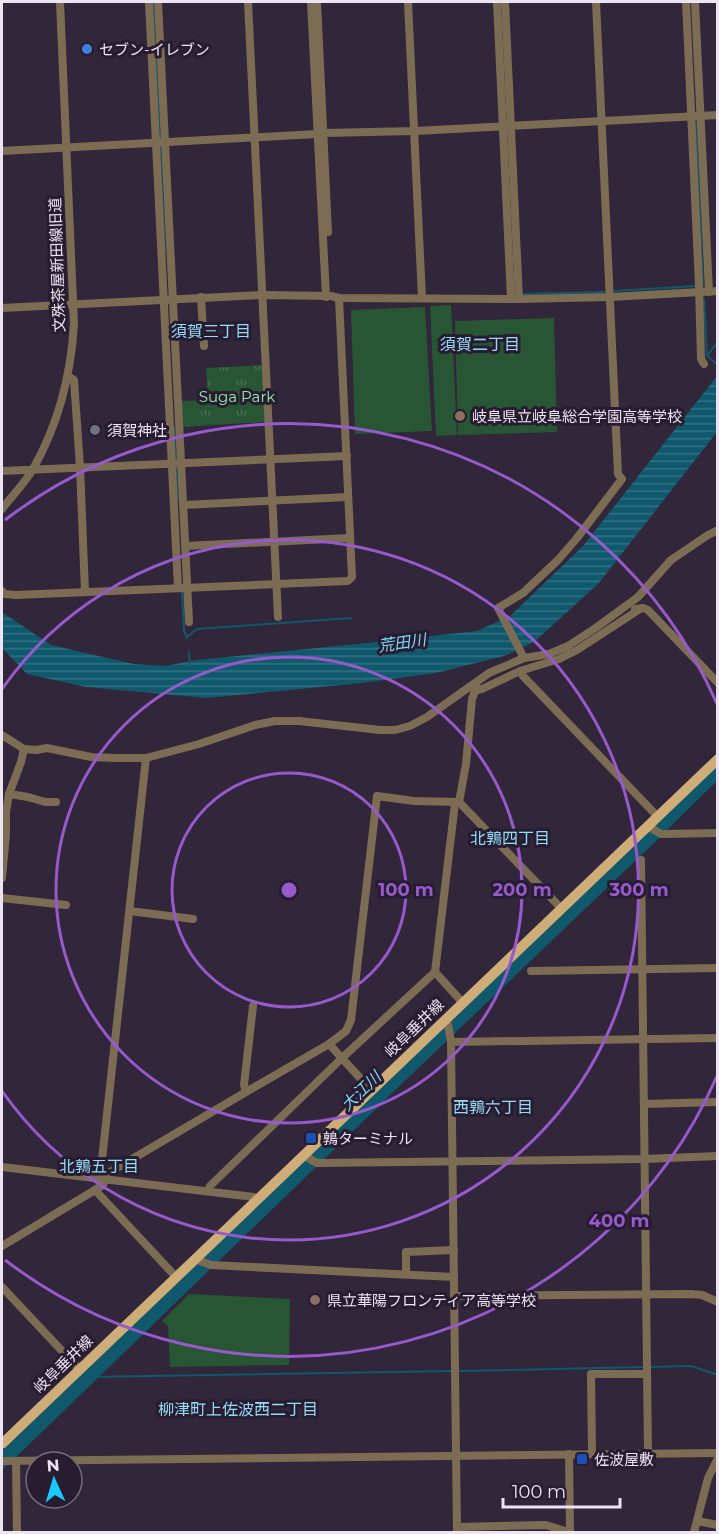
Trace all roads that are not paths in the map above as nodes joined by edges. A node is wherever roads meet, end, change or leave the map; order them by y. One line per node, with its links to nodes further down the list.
1 (60, 2): 21 (street, 文殊茶屋新田線旧道)
2 (149, 2): 20 (street)
3 (158, 2): 20 (street)
4 (248, 2): 19 (street)
5 (310, 2): 18 (street)
6 (317, 2): 18 (street)
7 (408, 2): 17 (street)
8 (497, 2): 16 (street)
9 (505, 2): 16 (street)
10 (596, 2): 15 (street)
11 (686, 2): 14 (street)
12 (695, 2): 14 (street)
13 (717, 115): 14 (street)
14 (696, 116): 15 (street); 23 (street); 24 (street)
15 (602, 121): 16 (street); 28 (street)
16 (507, 125): 17 (street); 31 (street)
17 (415, 130): 18 (street); 29 (street)
18 (320, 134): 19 (street); 27 (street)
19 (255, 138): 20 (street); 25 (street)
20 (160, 142): 21 (street); 30 (street)
21 (66, 148): 22 (street); 32 (street, 文殊茶屋新田線旧道)
22 (2, 151)
23 (699, 292): 24 (street); 28 (street); 35 (street)
24 (713, 292)
25 (262, 295): 26 (street); 27 (street); 38 (street)
26 (201, 297): 30 (street); 34 (street)
27 (332, 297): 29 (street); 37 (street)
28 (611, 297): 31 (street); 59 (street)
29 (422, 298): 31 (street)
30 (168, 299): 32 (street); 39 (street)
31 (515, 299)
32 (74, 304): 33 (street); 36 (street, 文殊茶屋新田線旧道)
33 (2, 308)
34 (204, 346)
35 (704, 364)
36 (68, 376): 40 (street); 41 (street, 文殊茶屋新田線旧道)
37 (347, 456): 38 (street); 43 (street)
38 (270, 459): 39 (street); 44 (street)
39 (177, 464): 40 (street); 45 (street); 52 (street)
40 (80, 467): 41 (street); 54 (street)
41 (32, 470): 42 (street); 46 (street, 文殊茶屋新田線旧道)
42 (2, 471)
43 (348, 497): 44 (street); 48 (street)
44 (272, 502): 45 (street); 49 (street)
45 (183, 505): 50 (street)
46 (2, 509)
47 (717, 531): 58 (street)
48 (349, 538): 49 (street); 51 (street)
49 (274, 542): 50 (street); 51 (street)
50 (185, 546): 52 (street)
51 (277, 584): 52 (street); 56 (street)
52 (183, 588): 54 (street); 57 (street)
53 (2, 591): 54 (street)
54 (86, 591)
55 (640, 609): 58 (street); 61 (street); 62 (street)
56 (278, 617)
57 (189, 622)
58 (597, 627): 59 (street)
59 (523, 654): 60 (street)
60 (503, 667): 63 (street); 66 (street)
61 (520, 670): 63 (street); 71 (street)
62 (717, 683)
63 (475, 691): 70 (street)
64 (2, 735): 65 (street)
65 (24, 749): 66 (street); 68 (street)
66 (146, 758): 79 (street)
67 (717, 759): 71 (main road, 岐阜垂井線)
68 (9, 794): 69 (street); 75 (street)
69 (56, 802)
70 (457, 803): 78 (street); 84 (street); 90 (street)
71 (657, 816): 72 (main road, 岐阜垂井線)
72 (650, 827): 73 (street); 78 (main road, 岐阜垂井線)
73 (717, 833)
74 (641, 860): 82 (street)
75 (2, 878)
76 (2, 898): 77 (street)
77 (66, 905)
78 (561, 908): 85 (main road, 岐阜垂井線)
79 (130, 911): 80 (street); 101 (street)
80 (193, 919)
81 (717, 968): 82 (street)
82 (641, 969): 83 (street); 89 (street)
83 (531, 971)
84 (435, 972): 85 (street); 91 (street)
85 (463, 1003): 87 (main road, 岐阜垂井線)
86 (253, 1006): 93 (street)
87 (448, 1030): 89 (street); 92 (main road, 岐阜垂井線); 99 (street)
88 (717, 1038): 89 (street)
89 (643, 1040): 95 (street)
90 (329, 1044): 91 (street); 93 (street)
91 (342, 1058): 92 (street); 103 (street)
92 (371, 1090): 97 (main road, 岐阜垂井線)
93 (246, 1092): 101 (street)
94 (717, 1102): 95 (street)
95 (644, 1104): 98 (street)
96 (717, 1156): 98 (street)
97 (310, 1158): 99 (street); 104 (main road, 岐阜垂井線)
98 (644, 1159): 99 (street); 112 (street)
99 (452, 1161): 106 (street)
100 (2, 1167): 101 (street)
101 (103, 1179): 102 (street); 103 (street)
102 (95, 1190): 105 (street); 109 (street)
103 (208, 1191): 104 (street)
104 (258, 1199): 107 (main road, 岐阜垂井線)
105 (2, 1246)
106 (454, 1250): 108 (street); 110 (street)
107 (202, 1261): 108 (street); 109 (main road, 岐阜垂井線)
108 (406, 1274): 110 (street)
109 (176, 1277): 115 (main road, 岐阜垂井線)
110 (454, 1277): 113 (street)
111 (2, 1287): 115 (street)
112 (646, 1294): 113 (street); 114 (street); 116 (street)
113 (454, 1296): 122 (street)
114 (717, 1302)
115 (80, 1369): 117 (main road, 岐阜垂井線)
116 (648, 1374): 120 (street); 121 (street)
117 (2, 1444)
118 (717, 1453): 121 (street)
119 (569, 1454): 120 (street); 122 (street); 130 (street)
120 (592, 1454): 121 (street)
121 (648, 1454)
122 (457, 1455): 124 (street); 127 (street)
123 (717, 1458): 125 (street)
124 (8, 1461): 128 (street)
125 (697, 1521): 126 (street); 131 (street)
126 (717, 1525)
127 (457, 1530): 130 (street)
128 (17, 1532): 129 (street)
129 (8, 1533)
130 (569, 1533)
131 (694, 1533)

